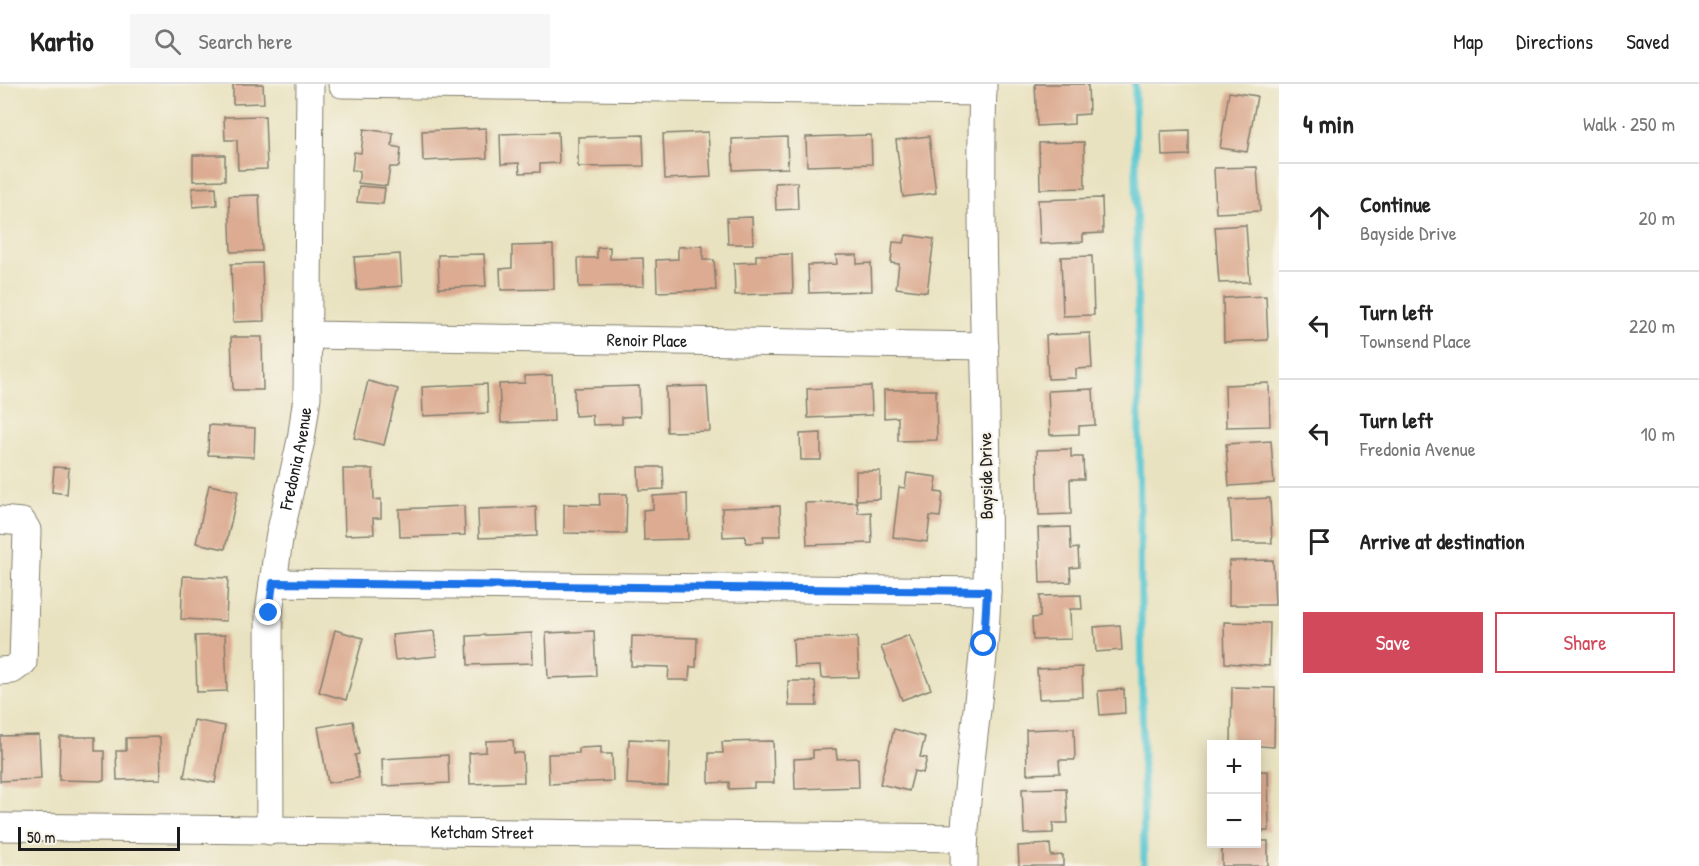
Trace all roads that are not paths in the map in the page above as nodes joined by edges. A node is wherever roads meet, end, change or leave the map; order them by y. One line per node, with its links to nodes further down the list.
1 (310, 84): 4 (street, Fredonia Avenue)
2 (342, 84): 3 (street)
3 (983, 88): 5 (street, Bayside Drive)
4 (309, 335): 5 (street, Renoir Place); 7 (street, Fredonia Avenue)
5 (985, 346): 8 (street, Bayside Drive)
6 (0, 520): 9 (street)
7 (273, 583): 8 (street); 11 (street, Fredonia Avenue)
8 (987, 591): 12 (street, Bayside Drive)
9 (0, 671)
10 (0, 827): 11 (street, Ketcham Street)
11 (270, 831): 12 (street, Ketcham Street)
12 (964, 838): 13 (street, Bayside Drive)
13 (964, 866)

